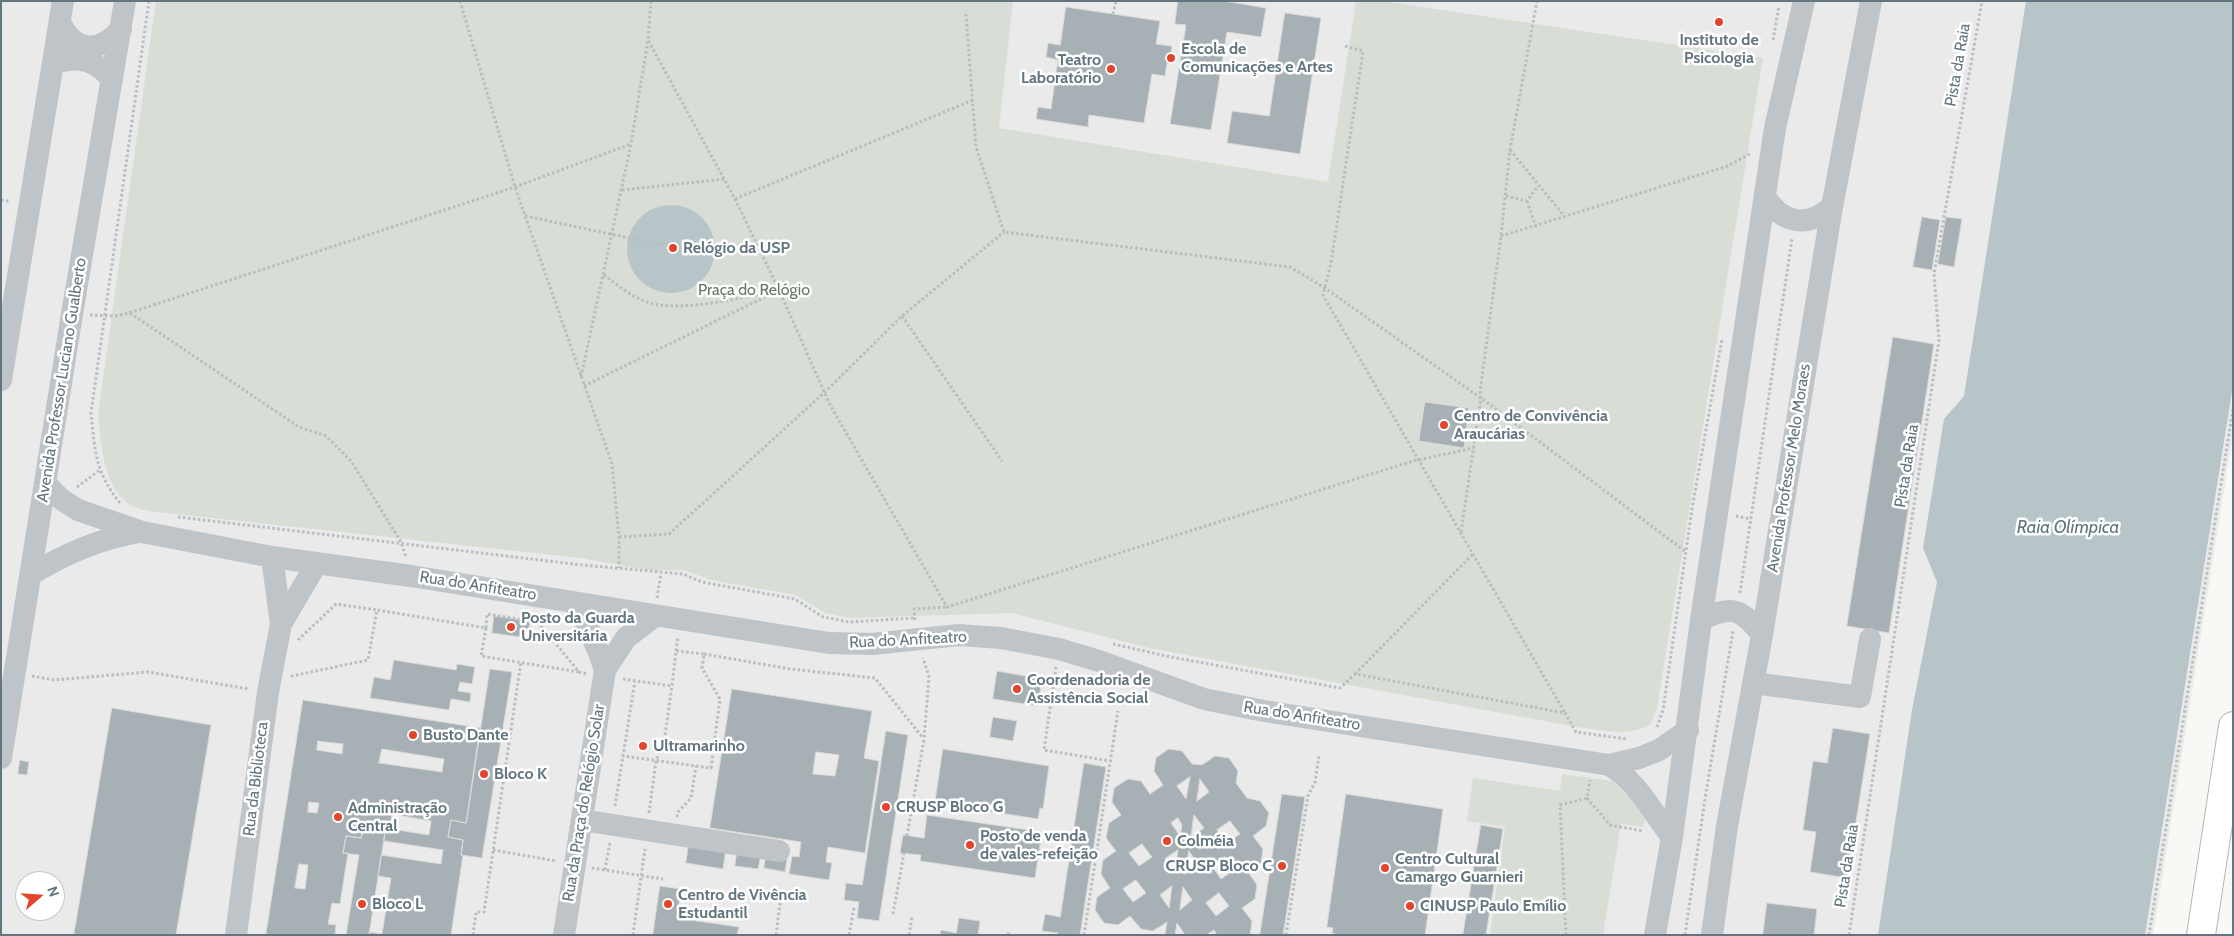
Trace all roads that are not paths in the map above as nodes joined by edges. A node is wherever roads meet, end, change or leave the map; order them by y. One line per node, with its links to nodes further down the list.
1 (63, 1): 5 (street)
2 (125, 1): 6 (street, Avenida Professor Luciano Gualberto)
3 (1804, 1): 9 (street)
4 (1871, 1): 10 (street, Avenida Professor Melo Moraes)
5 (60, 24): 6 (street); 7 (street)
6 (121, 29): 8 (street, Avenida Professor Luciano Gualberto)
7 (53, 64): 8 (street); 11 (street)
8 (112, 80): 12 (street, Avenida Professor Luciano Gualberto)
9 (1765, 197): 10 (street); 19 (street)
10 (1832, 207): 21 (street, Avenida Professor Melo Moraes)
11 (1, 380)
12 (45, 483): 13 (street, Rua do Anfiteatro); 16 (street, Avenida Professor Luciano Gualberto)
13 (142, 532): 14 (street, Rua do Anfiteatro); 16 (street, Rua do Anfiteatro)
14 (272, 557): 15 (street, Rua do Anfiteatro); 20 (street, Rua da Biblioteca)
15 (316, 563): 17 (street, Rua do Anfiteatro); 20 (street, Rua da Biblioteca)
16 (32, 574): 27 (street, Avenida Professor Luciano Gualberto)
17 (573, 602): 18 (street, Rua do Anfiteatro); 23 (street, Rua da Praça do Relógio Solar)
18 (655, 616): 23 (street, Rua da Praça do Relógio Solar); 28 (street, Rua do Anfiteatro)
19 (1701, 620): 21 (street); 26 (street)
20 (281, 624): 32 (street, Rua da Biblioteca)
21 (1762, 635): 24 (street, Avenida Professor Melo Moraes)
22 (1870, 639): 24 (street)
23 (604, 674): 29 (street, Rua da Praça do Relógio Solar)
24 (1753, 683): 35 (street, Avenida Professor Melo Moraes)
25 (2233, 726): 36 (highway)
26 (1688, 730): 28 (street, Rua do Anfiteatro); 30 (street)
27 (1, 758)
28 (1599, 771): 30 (street, Rua do Anfiteatro)
29 (582, 820): 31 (street); 33 (street, Rua da Praça do Relógio Solar)
30 (1672, 837): 34 (street)
31 (779, 851)
32 (236, 935)
33 (564, 935)
34 (1655, 935)
35 (1712, 935)
36 (2200, 935)

